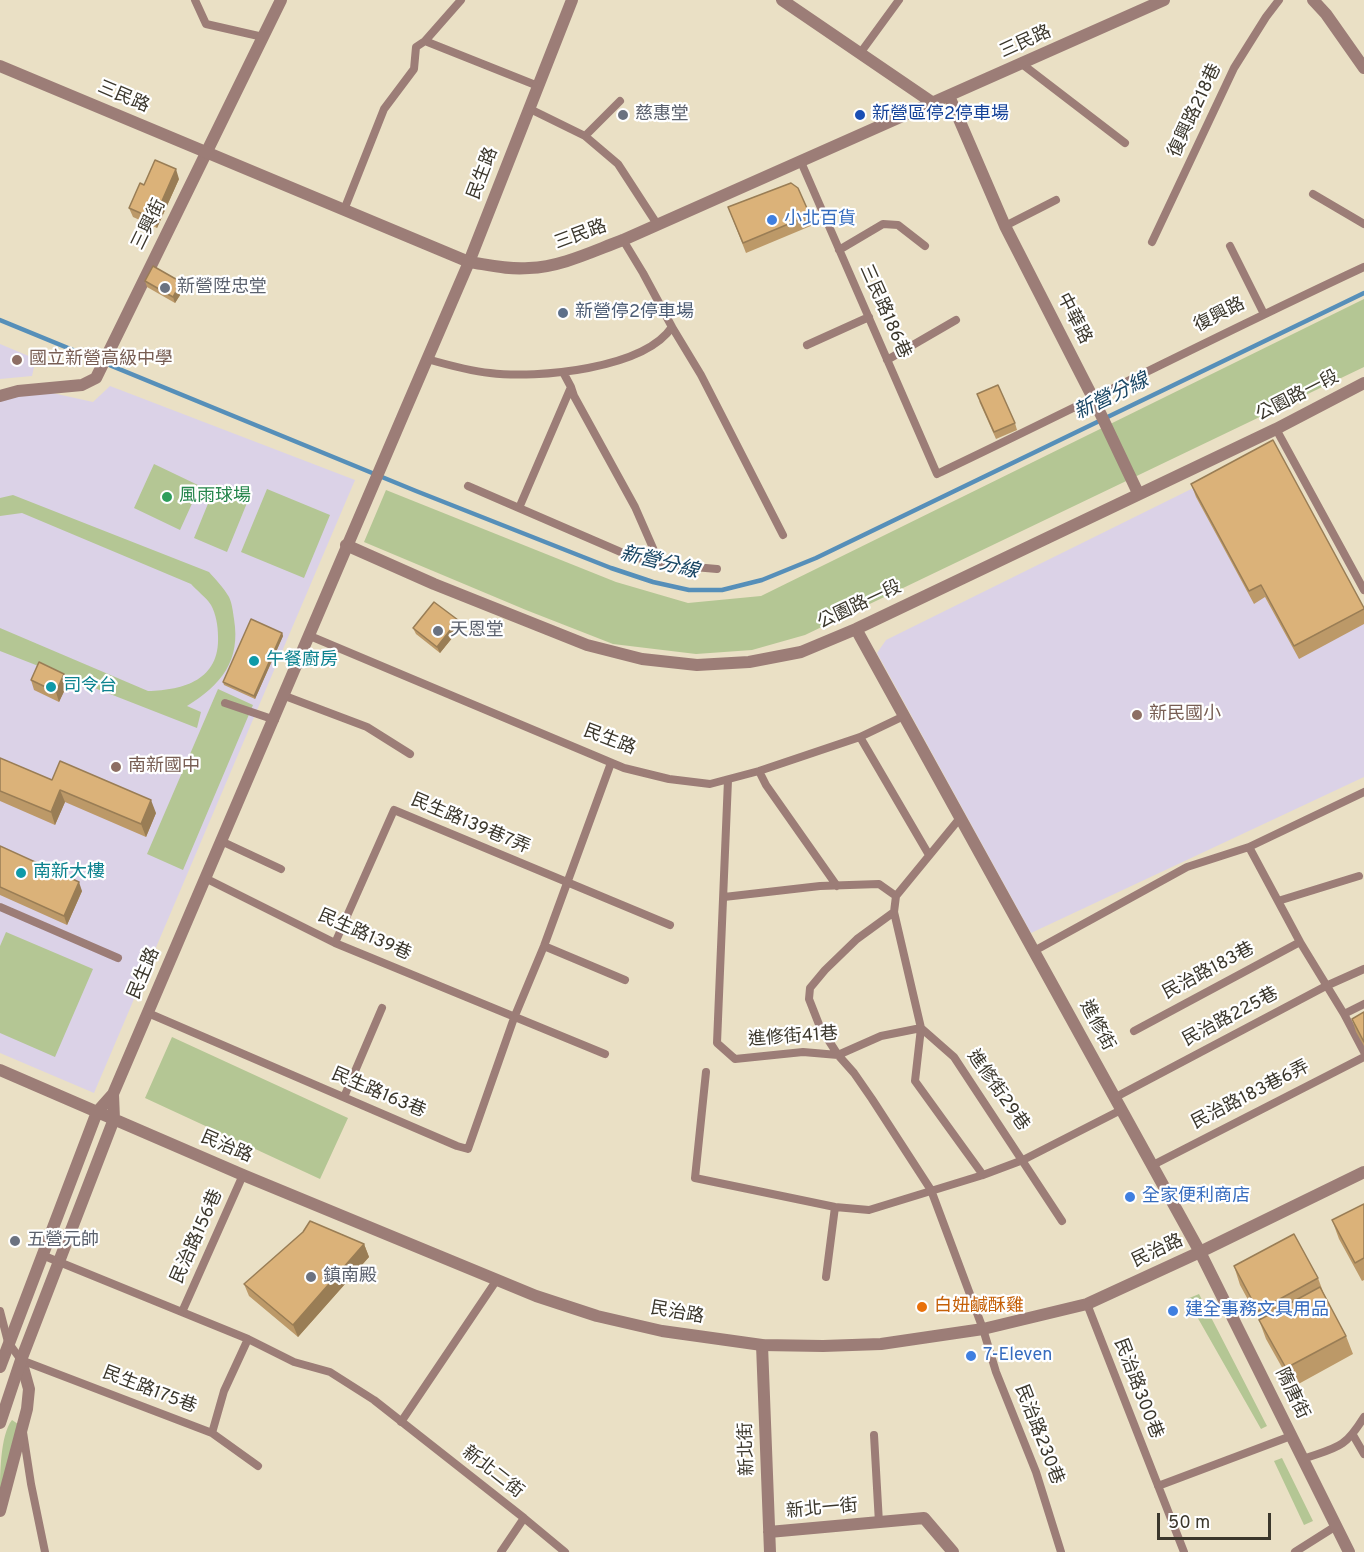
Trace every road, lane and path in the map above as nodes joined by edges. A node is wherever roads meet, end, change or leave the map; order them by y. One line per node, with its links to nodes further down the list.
1 (195, 0): 10 (lane)
2 (281, 0): 10 (street, 三興街)
3 (461, 0): 11 (lane)
4 (572, 0): 16 (street, 民生路)
5 (782, 0): 12 (street)
6 (899, 0): 12 (lane)
7 (1164, 0): 13 (street, 三民路)
8 (1279, 0): 32 (lane, 復興路218巷)
9 (1313, 0): 15 (street)
10 (263, 37): 23 (street, 三興街)
11 (425, 41): 16 (lane); 27 (lane)
12 (861, 52): 19 (street)
13 (1022, 64): 17 (street, 三民路); 22 (lane)
14 (0, 66): 23 (street, 三民路)
15 (1364, 68)
16 (538, 86): 20 (street, 民生路)
17 (950, 96): 19 (street, 三民路); 30 (street, 中華路)
18 (620, 101): 21 (lane)
19 (933, 103): 24 (street, 三民路)
20 (528, 108): 21 (lane); 36 (street, 民生路)
21 (585, 136): 28 (lane)
22 (1125, 143)
23 (206, 153): 27 (street, 三民路); 48 (street, 三興街)
24 (801, 162): 28 (street, 三民路); 35 (lane, 三民路186巷)
25 (1313, 194): 29 (lane)
26 (1056, 200): 30 (lane)
27 (344, 210): 36 (street, 三民路)
28 (657, 224): 31 (street, 三民路)
29 (1364, 224)
30 (1005, 226): 49 (street, 中華路)
31 (623, 240): 36 (street, 三民路); 41 (lane)
32 (1152, 242)
33 (925, 246): 35 (lane)
34 (1230, 246): 38 (lane)
35 (839, 250): 39 (lane, 三民路186巷)
36 (469, 262): 43 (street, 民生路)
37 (1364, 267): 38 (lane, 復興路)
38 (1264, 314): 49 (lane, 復興路)
39 (868, 317): 42 (lane); 44 (lane, 三民路186巷)
40 (956, 320): 44 (lane)
41 (672, 327): 45 (lane); 54 (lane)
42 (807, 345)
43 (427, 359): 45 (lane); 55 (street, 民生路)
44 (887, 360): 49 (lane, 三民路186巷)
45 (563, 372): 47 (lane)
46 (1364, 383): 50 (street, 公園路一段)
47 (571, 387): 53 (lane); 56 (lane)
48 (0, 396)
49 (1094, 400): 52 (street, 中華路)
50 (1276, 429): 52 (street, 公園路一段); 58 (lane)
51 (468, 486): 53 (lane)
52 (1138, 493): 59 (street, 公園路一段)
53 (519, 508): 56 (lane)
54 (783, 535)
55 (346, 545): 59 (street, 公園路一段); 60 (street, 民生路)
56 (660, 564): 57 (lane)
57 (717, 569)
58 (1364, 590)
59 (856, 629): 63 (street, 進修街)
60 (310, 636): 61 (street, 民生路); 67 (lane, 民生路)
61 (285, 696): 64 (street, 民生路); 66 (lane)
62 (225, 702): 64 (lane)
63 (904, 716): 65 (lane, 民生路); 71 (street, 進修街)
64 (275, 720): 72 (street, 民生路)
65 (860, 737): 68 (lane, 民生路); 74 (lane)
66 (410, 754)
67 (612, 763): 69 (lane, 民生路); 78 (lane, 民生路163巷)
68 (759, 771): 69 (lane, 民生路); 79 (lane)
69 (728, 780): 81 (lane)
70 (1364, 792): 73 (lane)
71 (960, 818): 74 (lane); 89 (street, 進修街)
72 (221, 841): 75 (lane); 77 (street, 民生路)
73 (1249, 847): 82 (lane); 89 (lane)
74 (929, 855): 80 (lane)
75 (280, 869)
76 (1359, 876): 82 (lane)
77 (205, 878): 87 (lane, 民生路139巷); 96 (street, 民生路)
78 (567, 884): 85 (lane); 87 (lane, 民生路139巷7弄); 88 (lane, 民生路163巷)
79 (837, 886): 80 (lane); 81 (lane)
80 (896, 896): 84 (lane)
81 (724, 897): 103 (lane, 進修街41巷)
82 (1278, 902): 86 (lane)
83 (0, 908): 90 (lane)
84 (894, 912): 99 (lane); 103 (lane)
85 (670, 925)
86 (1299, 942): 93 (lane); 100 (lane, 民治路183巷)
87 (335, 943): 98 (lane, 民生路139巷)
88 (544, 946): 92 (lane); 98 (lane, 民生路163巷)
89 (1034, 951): 109 (street, 進修街)
90 (118, 957)
91 (1364, 969): 93 (lane, 民治路225巷)
92 (625, 980)
93 (1326, 986): 97 (lane); 109 (lane, 民治路225巷)
94 (1364, 1004): 97 (lane)
95 (382, 1008): 108 (lane)
96 (148, 1013): 107 (street, 民生路); 108 (lane, 民生路163巷)
97 (1344, 1014): 101 (lane)
98 (514, 1018): 102 (lane); 108 (lane, 民生路163巷)
99 (921, 1028): 103 (lane, 進修街41巷); 113 (lane, 進修街29巷); 117 (lane)
100 (1134, 1031)
101 (1364, 1052)
102 (605, 1054)
103 (838, 1055): 118 (lane)
104 (1364, 1057): 114 (lane, 民治路183巷6弄)
105 (0, 1070): 111 (street, 民治路)
106 (706, 1072): 119 (lane)
107 (113, 1094): 111 (street, 民生路); 112 (street, 民生路)
108 (344, 1097)
109 (1114, 1098): 110 (street, 進修街)
110 (1121, 1110): 113 (lane, 進修街29巷); 114 (street, 進修街)
111 (97, 1112): 112 (street, 民治路); 122 (street, 民生路)
112 (114, 1119): 116 (street, 民治路); 123 (street, 民生路)
113 (1023, 1160): 117 (lane, 進修街29巷); 120 (lane, 進修街29巷)
114 (1153, 1166): 121 (street, 進修街)
115 (1364, 1172): 121 (street, 民治路)
116 (243, 1175): 125 (street, 民治路); 128 (lane, 民治路156巷)
117 (983, 1175): 118 (lane, 進修街29巷)
118 (931, 1190): 119 (lane); 129 (lane)
119 (835, 1207): 124 (lane)
120 (1062, 1221)
121 (1200, 1252): 126 (street, 民治路); 142 (street, 隋唐街)
122 (42, 1255): 123 (lane, 民治路156巷); 131 (street, 民生路)
123 (58, 1261): 128 (lane, 民治路156巷); 133 (street, 民生路)
124 (826, 1277)
125 (496, 1281): 132 (street, 民治路); 136 (lane)
126 (1086, 1304): 129 (street, 民治路); 146 (lane, 民治路300巷)
127 (0, 1311): 131 (lane)
128 (182, 1312): 130 (lane, 民治路156巷)
129 (983, 1329): 132 (street, 民治路); 157 (lane, 民治路230巷)
130 (248, 1339): 136 (lane, 民治路156巷); 139 (lane)
131 (8, 1342): 133 (lane); 134 (street, 民生路)
132 (762, 1345): 151 (street, 新北街)
133 (21, 1360): 137 (street, 民生路); 138 (street); 139 (lane, 民生路175巷)
134 (0, 1367)
135 (1364, 1417): 140 (lane)
136 (401, 1422): 148 (lane, 新北二街)
137 (0, 1423)
138 (22, 1429): 147 (street); 152 (lane)
139 (212, 1433): 145 (lane, 民生路175巷)
140 (1353, 1435): 143 (lane); 144 (lane)
141 (874, 1436): 149 (lane, 新北一街)
142 (1291, 1436): 144 (street, 隋唐街); 146 (lane)
143 (1364, 1454)
144 (1303, 1459): 150 (street, 隋唐街)
145 (258, 1466)
146 (1158, 1486): 158 (lane, 民治路300巷)
147 (0, 1511)
148 (524, 1518): 153 (lane, 新北二街); 154 (lane, 新北二街)
149 (879, 1523): 151 (street, 新北一街); 156 (street, 新北一街)
150 (1336, 1526): 159 (lane); 160 (street, 隋唐街)
151 (769, 1532): 155 (street, 新北街)
152 (45, 1552)
153 (501, 1552)
154 (565, 1552)
155 (770, 1552)
156 (953, 1552)
157 (1061, 1552)
158 (1184, 1552)
159 (1295, 1552)
160 (1349, 1552)

